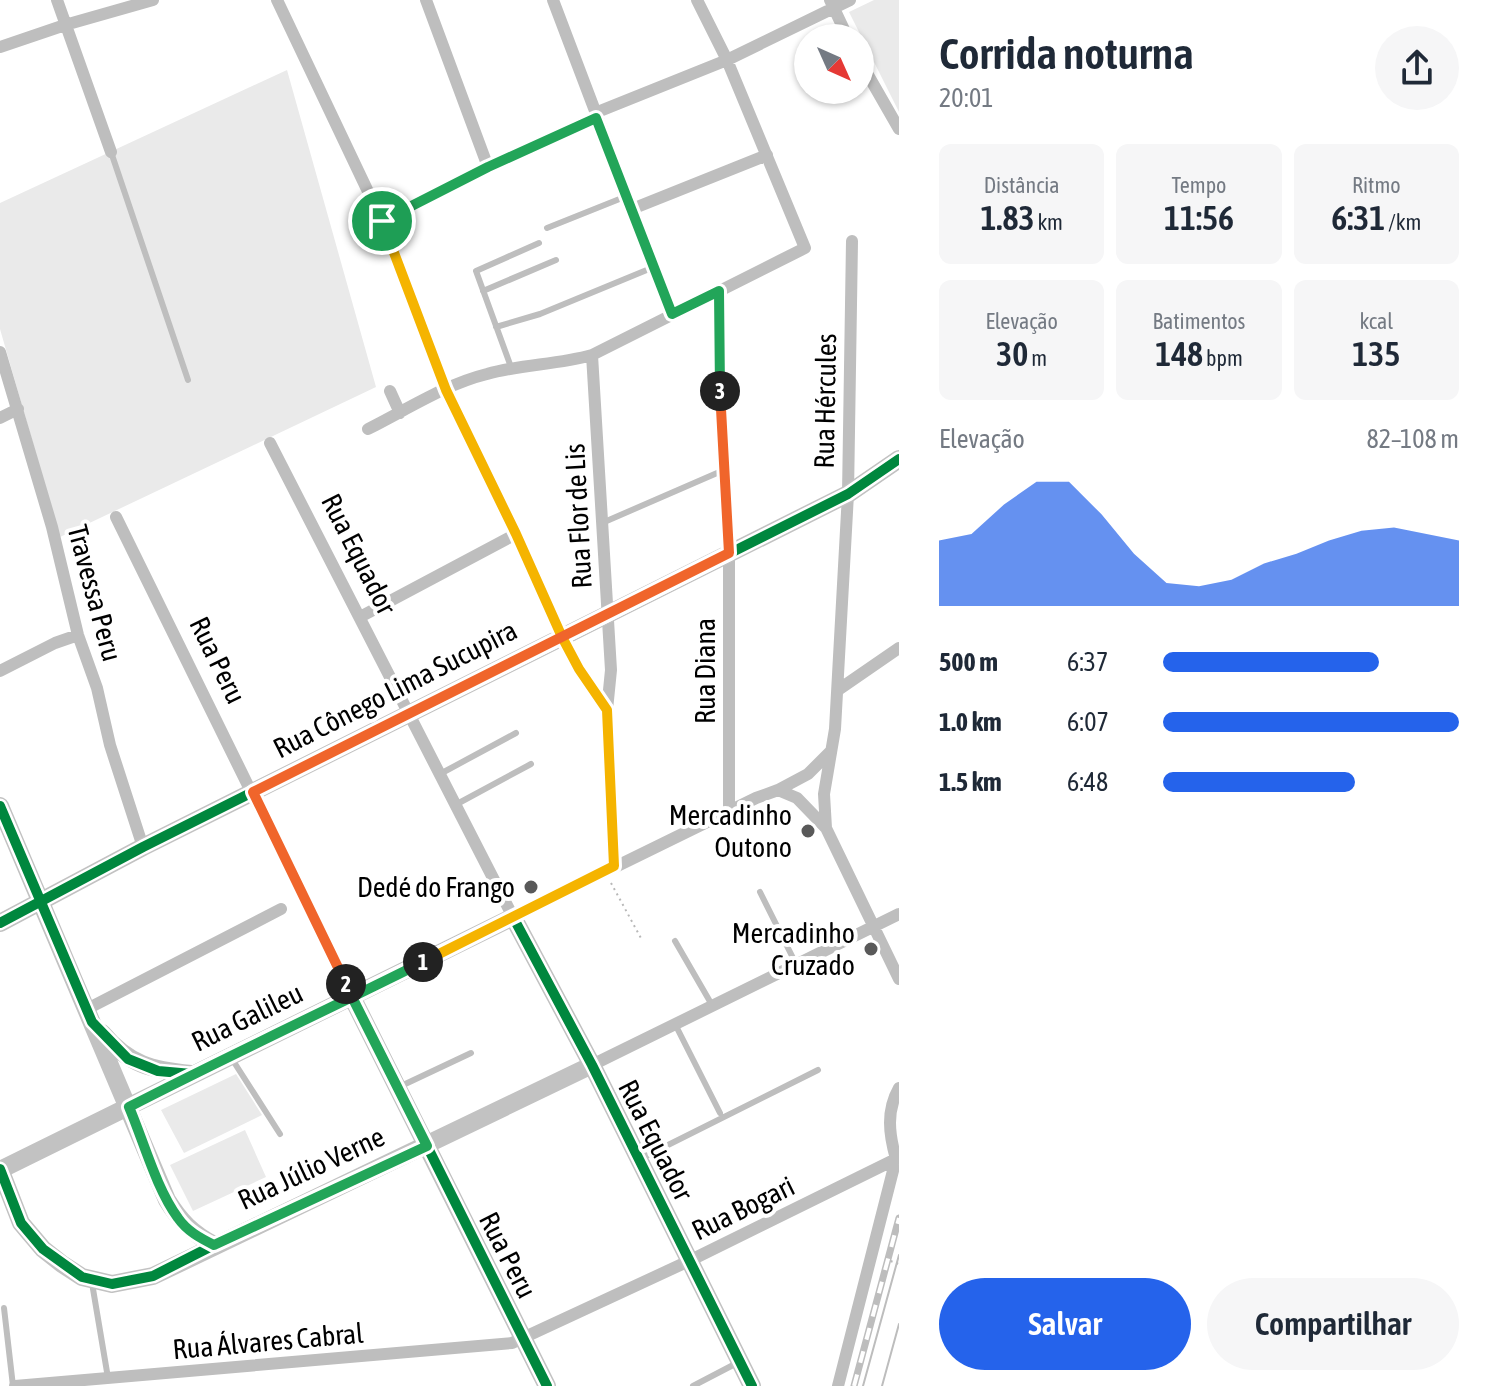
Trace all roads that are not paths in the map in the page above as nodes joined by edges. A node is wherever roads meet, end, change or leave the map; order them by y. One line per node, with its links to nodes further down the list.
1 (57, 0): 10 (street)
2 (153, 0): 10 (street)
3 (277, 0): 20 (street)
4 (426, 0): 18 (street)
5 (697, 0): 12 (street)
6 (850, 0): 8 (street)
7 (556, 1): 14 (street)
8 (832, 4): 9 (street); 12 (street)
9 (841, 24)
10 (65, 25): 11 (street); 16 (street)
11 (0, 47)
12 (727, 60): 14 (street); 17 (street)
13 (874, 85): 15 (street)
14 (595, 116): 18 (street); 19 (street)
15 (899, 129)
16 (111, 152): 33 (lane)
17 (767, 155): 19 (street); 27 (street)
18 (488, 167): 20 (street)
19 (629, 202): 21 (lane); 25 (street)
20 (382, 221): 34 (street)
21 (547, 228)
22 (852, 241): 43 (street, Rua Hércules)
23 (539, 243): 26 (lane)
24 (556, 260): 26 (lane)
25 (654, 267): 28 (street); 29 (lane)
26 (483, 291): 29 (lane)
27 (719, 291): 28 (street); 42 (street, Rua Diana)
28 (672, 314): 31 (street)
29 (496, 327): 32 (lane)
30 (0, 352): 36 (street, Travessa Peru)
31 (592, 355): 32 (street); 45 (street, Rua Flor de Lis)
32 (512, 369): 34 (street)
33 (188, 380)
34 (446, 390): 37 (street); 46 (street)
35 (390, 391): 37 (street)
36 (18, 409): 38 (street); 50 (street, Travessa Peru)
37 (400, 413): 39 (street)
38 (0, 418)
39 (368, 429)
40 (270, 443): 49 (street, Rua Equador)
41 (899, 459): 43 (street, Rua Cônego Lima Sucupira)
42 (724, 470): 45 (lane); 47 (street, Rua Diana)
43 (848, 494): 47 (street, Rua Cônego Lima Sucupira); 54 (street, Rua Hércules)
44 (116, 517): 62 (street, Rua Peru)
45 (602, 523): 48 (street, Rua Flor de Lis)
46 (516, 534): 49 (street); 51 (street)
47 (729, 553): 48 (street, Rua Cônego Lima Sucupira); 65 (street, Rua Diana)
48 (608, 614): 51 (street, Rua Cônego Lima Sucupira); 55 (street, Rua Flor de Lis)
49 (360, 617): 56 (street, Rua Equador)
50 (78, 635): 53 (street); 67 (street, Travessa Peru)
51 (562, 637): 55 (street); 56 (street, Rua Cônego Lima Sucupira)
52 (899, 648): 54 (street)
53 (0, 671)
54 (838, 690): 58 (street, Rua Hércules)
55 (607, 710): 68 (street, Rua Flor de Lis)
56 (409, 714): 60 (street, Rua Equador); 62 (street, Rua Cônego Lima Sucupira)
57 (516, 733): 60 (lane)
58 (830, 752): 61 (street, Rua Galileu); 66 (street, Rua Hércules)
59 (531, 764): 63 (lane)
60 (440, 774): 63 (street, Rua Equador)
61 (778, 790): 65 (street, Rua Galileu); 66 (street)
62 (253, 792): 67 (street, Rua Cônego Lima Sucupira); 79 (street, Rua Peru)
63 (456, 805): 73 (street, Rua Equador)
64 (0, 806): 70 (street)
65 (729, 811): 68 (street, Rua Galileu)
66 (826, 828): 75 (street)
67 (143, 847): 70 (street, Rua Cônego Lima Sucupira)
68 (610, 869): 73 (street, Rua Galileu)
69 (760, 892): 77 (lane)
70 (41, 901): 74 (street, Rua Cônego Lima Sucupira); 81 (street)
71 (281, 909): 81 (street)
72 (899, 914): 75 (street, Rua Júlio Verne)
73 (513, 917): 79 (street, Rua Galileu); 85 (street, Rua Equador)
74 (0, 923)
75 (875, 926): 77 (street, Rua Júlio Verne); 78 (street)
76 (675, 941): 80 (lane)
77 (796, 965): 80 (street, Rua Júlio Verne)
78 (899, 979)
79 (352, 997): 84 (street, Rua Galileu); 88 (street, Rua Peru)
80 (712, 1005): 82 (street, Rua Júlio Verne)
81 (89, 1016): 87 (street); 90 (street)
82 (675, 1024): 85 (street, Rua Júlio Verne); 91 (lane)
83 (471, 1053): 88 (lane)
84 (230, 1056): 87 (street, Rua Galileu); 92 (lane)
85 (592, 1065): 93 (street, Rua Júlio Verne); 95 (street, Rua Equador)
86 (818, 1070): 95 (lane, Rua Equador)
87 (192, 1074): 90 (street, Rua Galileu)
88 (398, 1087): 93 (street, Rua Peru)
89 (899, 1088): 94 (street)
90 (129, 1107): 96 (street, Rua Galileu); 97 (street)
91 (720, 1113)
92 (280, 1134)
93 (427, 1146): 97 (street, Rua Júlio Verne); 101 (street, Rua Peru)
94 (896, 1159): 98 (street, Rua Bogari); 108 (street)
95 (639, 1160): 98 (street, Rua Equador)
96 (0, 1170): 99 (street, Rua Júlio Verne)
97 (214, 1245): 99 (street, Rua Júlio Verne)
98 (691, 1260): 101 (street, Rua Bogari); 102 (street, Rua Equador)
99 (91, 1279): 103 (lane)
100 (4, 1308): 104 (lane)
101 (524, 1340): 103 (street, Rua Álvares Cabral); 105 (street, Rua Peru)
102 (740, 1362): 106 (lane); 107 (street, Rua Equador)
103 (109, 1379): 104 (street, Rua Álvares Cabral)
104 (14, 1386)
105 (547, 1386)
106 (693, 1386)
107 (752, 1386)
108 (838, 1386)

